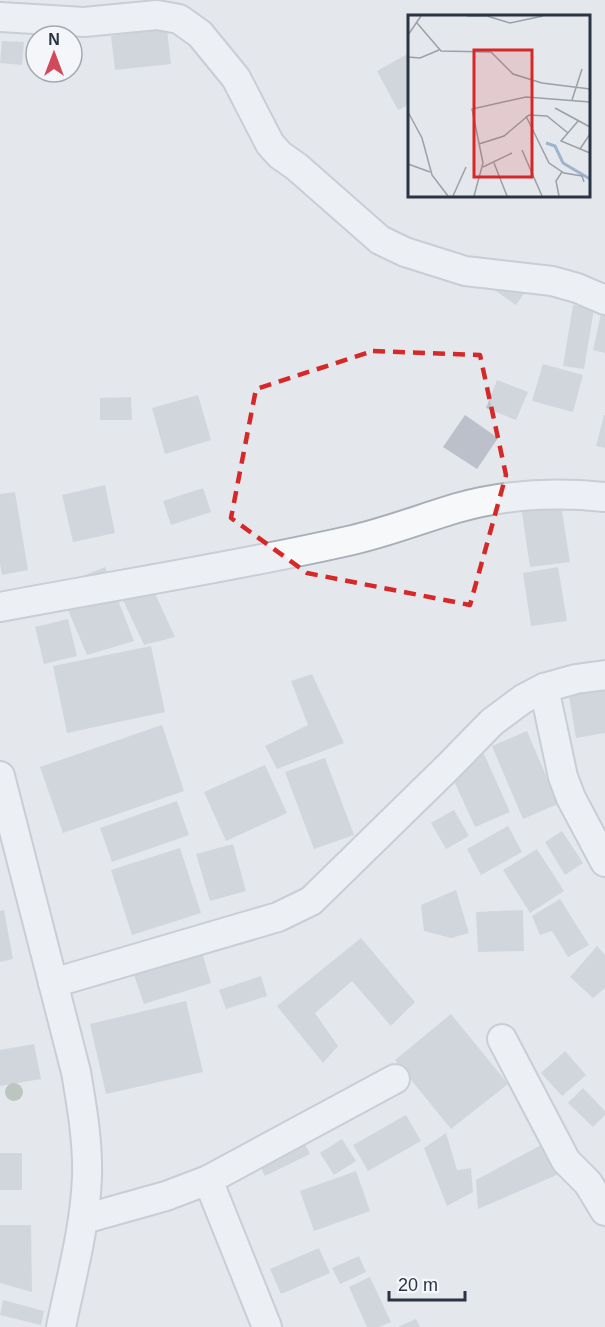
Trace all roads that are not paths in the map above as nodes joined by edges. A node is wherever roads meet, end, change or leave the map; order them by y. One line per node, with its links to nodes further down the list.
1 (0, 17): 2 (street)
2 (605, 300)
3 (605, 497): 4 (street)
4 (0, 607)
5 (605, 675): 6 (street)
6 (544, 688): 8 (street); 9 (street)
7 (0, 776): 9 (street)
8 (605, 862)
9 (53, 983): 14 (street)
10 (502, 1039): 13 (street)
11 (395, 1079): 12 (street)
12 (208, 1180): 14 (street); 16 (street)
13 (605, 1211)
14 (84, 1219): 15 (street)
15 (61, 1327)
16 (267, 1327)

